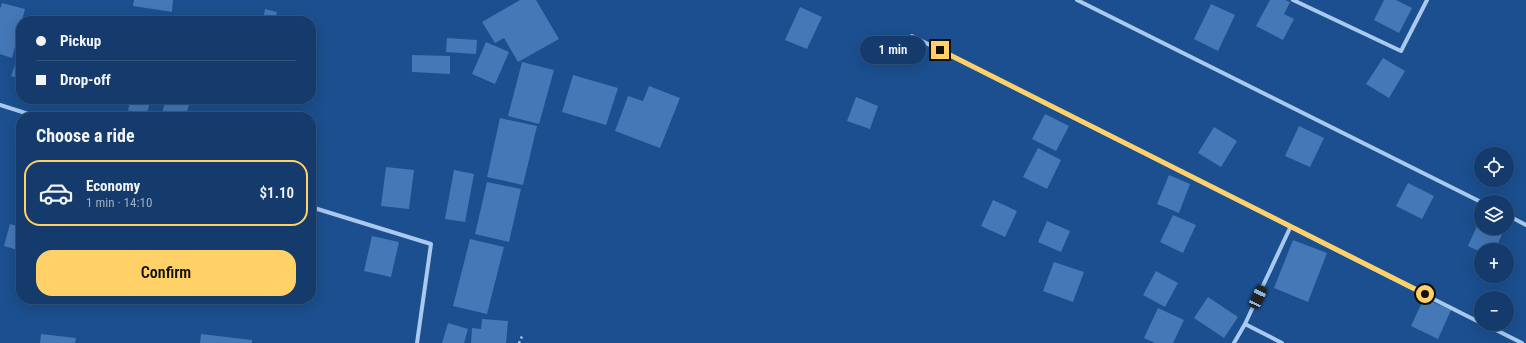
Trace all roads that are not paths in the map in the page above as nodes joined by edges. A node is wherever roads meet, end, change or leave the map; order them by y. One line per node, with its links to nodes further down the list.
1 (1077, 0): 7 (street)
2 (1293, 0): 3 (street)
3 (1427, 0)
4 (912, 36): 11 (street)
5 (0, 105): 6 (street)
6 (22, 112)
7 (1474, 198)
8 (316, 209): 15 (street)
9 (1514, 219): 10 (street)
10 (1526, 225)
11 (1290, 228): 12 (street); 13 (street)
12 (1474, 319)
13 (1245, 324): 16 (street); 17 (street)
14 (1498, 331): 18 (street)
15 (417, 343)
16 (1234, 343)
17 (1282, 343)
18 (1522, 343)

